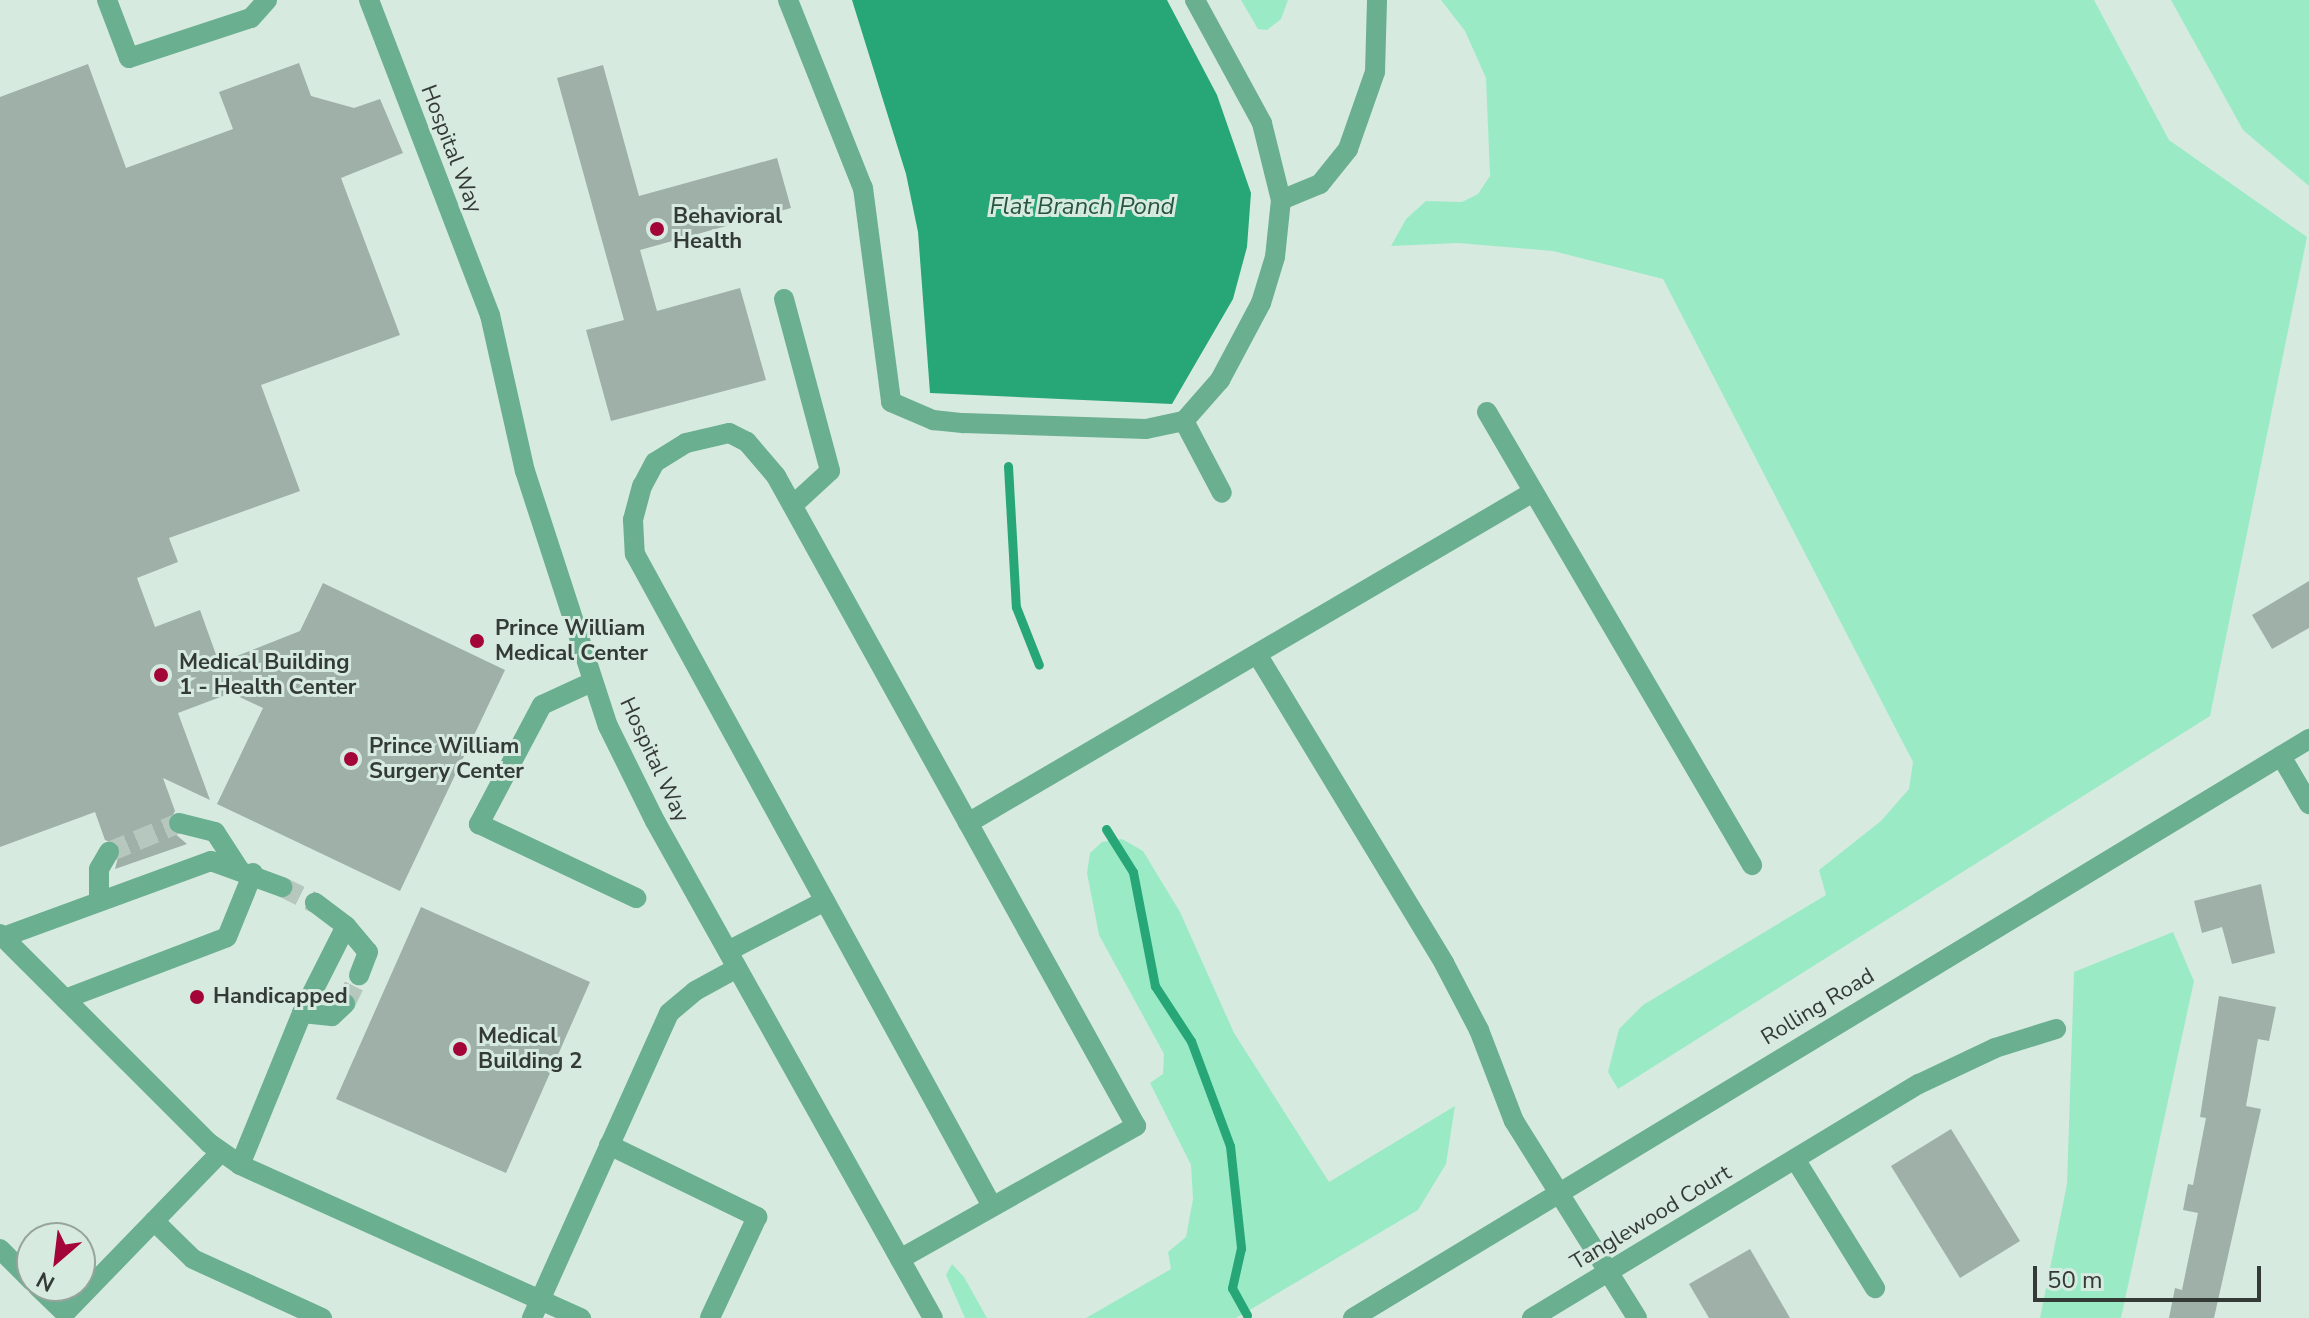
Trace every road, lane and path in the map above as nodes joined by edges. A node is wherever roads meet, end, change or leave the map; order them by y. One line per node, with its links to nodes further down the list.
1 (107, 0): 2 (street)
2 (267, 0)
3 (369, 0): 15 (street, Hospital Way)
4 (788, 0): 10 (street)
5 (1195, 0): 7 (street)
6 (1377, 0): 7 (street)
7 (1281, 200): 10 (street)
8 (784, 299): 13 (street)
9 (1487, 412): 11 (street)
10 (1184, 421): 12 (street)
11 (1533, 492): 14 (street); 22 (street)
12 (1222, 493)
13 (793, 505): 20 (street); 27 (street)
14 (1257, 654): 20 (street); 41 (street)
15 (592, 682): 25 (street); 31 (street, Hospital Way)
16 (2309, 739): 17 (street, Rolling Road)
17 (2281, 756): 18 (street); 41 (street, Rolling Road)
18 (2309, 804)
19 (179, 823): 23 (street)
20 (968, 823): 42 (street)
21 (109, 852): 26 (street)
22 (1752, 865)
23 (246, 871): 24 (street); 26 (street); 33 (street)
24 (282, 887)
25 (636, 898)
26 (99, 901): 30 (street)
27 (825, 901): 31 (street); 42 (street)
28 (315, 903): 29 (street)
29 (346, 926): 32 (street); 35 (street)
30 (2, 936): 33 (street)
31 (732, 960): 37 (street); 45 (street, Hospital Way)
32 (359, 975)
33 (65, 999): 38 (street)
34 (345, 1004): 35 (street)
35 (302, 1013): 40 (street)
36 (2056, 1029): 39 (street, Tanglewood Court)
37 (609, 1145): 50 (street); 54 (street)
38 (221, 1152): 40 (street); 43 (street)
39 (1795, 1159): 47 (street, Tanglewood Court); 48 (street)
40 (240, 1165): 50 (street)
41 (1560, 1190): 47 (street); 56 (street, Rolling Road)
42 (992, 1206): 45 (street)
43 (154, 1221): 51 (street); 52 (street)
44 (0, 1249): 46 (street)
45 (900, 1259): 55 (street, Hospital Way)
46 (16, 1265)
47 (1609, 1271): 57 (street, Tanglewood Court); 58 (street)
48 (1875, 1288)
49 (54, 1302): 51 (street)
50 (536, 1309): 53 (street)
51 (68, 1316)
52 (322, 1318)
53 (581, 1318)
54 (710, 1318)
55 (933, 1318)
56 (1353, 1318)
57 (1532, 1318)
58 (1637, 1318)

